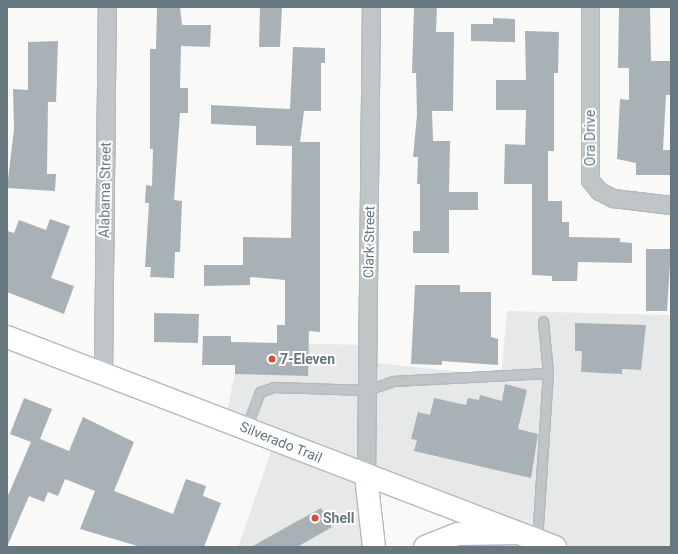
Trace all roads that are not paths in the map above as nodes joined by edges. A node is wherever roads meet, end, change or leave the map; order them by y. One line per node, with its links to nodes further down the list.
1 (107, 7): 7 (street, Alabama Street)
2 (371, 7): 9 (street, Clark Street)
3 (590, 7): 4 (street, Ora Drive)
4 (671, 205)
5 (542, 321): 8 (lane)
6 (7, 337): 7 (main road, Silverado Trail)
7 (102, 372): 10 (main road, Silverado Trail)
8 (548, 373): 9 (lane); 13 (lane)
9 (367, 390): 10 (lane); 11 (street, Clark Street)
10 (246, 428): 11 (main road, Silverado Trail)
11 (366, 476): 12 (main road, Silverado Trail); 14 (main road)
12 (516, 533): 13 (main road, Silverado Trail); 15 (main road)
13 (546, 544)
14 (374, 547)
15 (425, 547)

